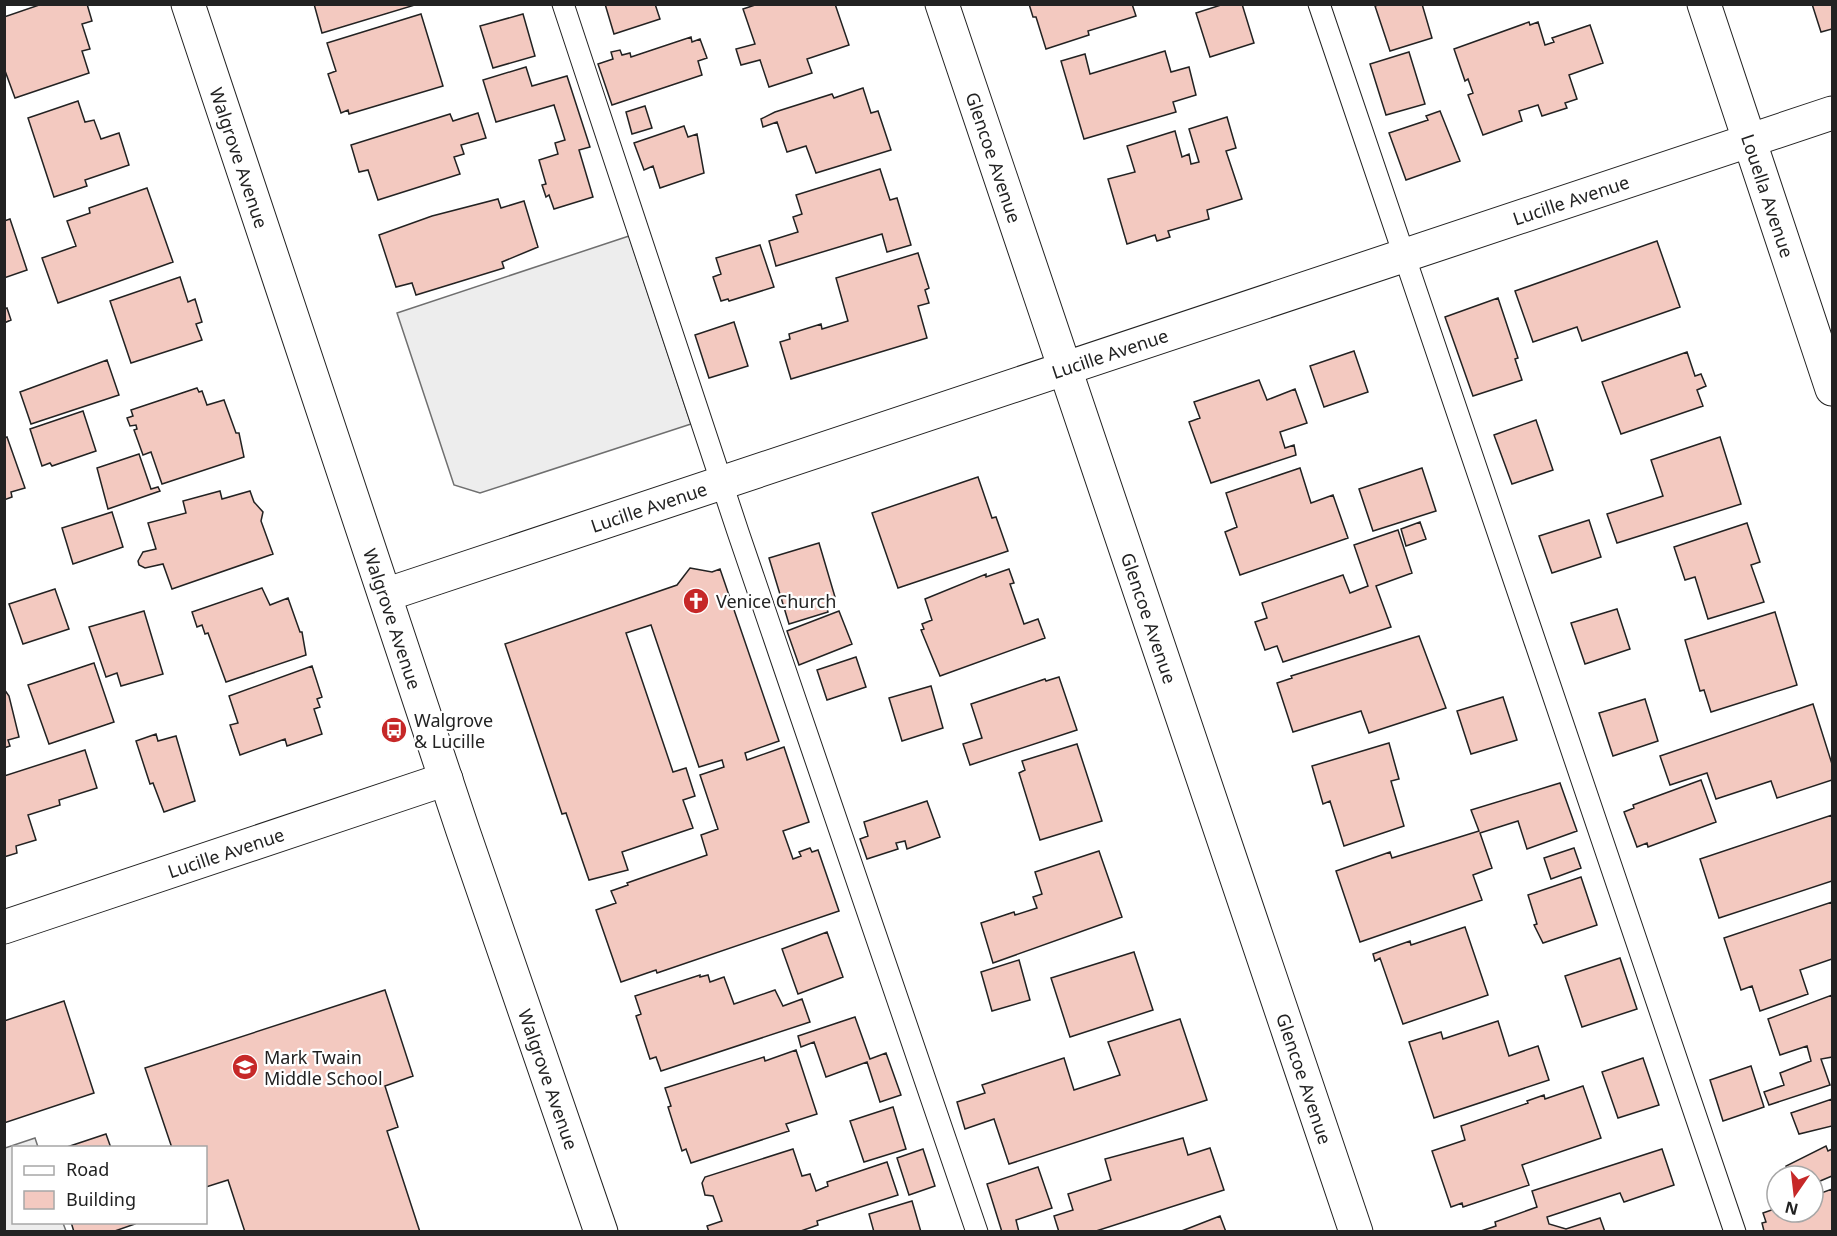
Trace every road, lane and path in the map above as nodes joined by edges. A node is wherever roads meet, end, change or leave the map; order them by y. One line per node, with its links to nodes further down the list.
1 (188, 4): 12 (street, Walgrove Avenue)
2 (563, 4): 11 (lane)
3 (942, 4): 9 (street, Glencoe Avenue)
4 (1319, 4): 8 (lane)
5 (1704, 4): 7 (street, Louella Avenue)
6 (1833, 113): 7 (street, Lucille Avenue)
7 (1749, 141): 8 (street, Lucille Avenue); 10 (street, Louella Avenue)
8 (1404, 256): 9 (street, Lucille Avenue); 18 (lane)
9 (1064, 369): 11 (street, Lucille Avenue); 17 (street, Glencoe Avenue)
10 (1833, 389)
11 (721, 483): 12 (street, Lucille Avenue); 16 (lane)
12 (386, 595): 13 (street, Walgrove Avenue)
13 (446, 779): 14 (street, Lucille Avenue); 15 (street, Walgrove Avenue)
14 (4, 927)
15 (601, 1232)
16 (977, 1232)
17 (1356, 1232)
18 (1735, 1232)

